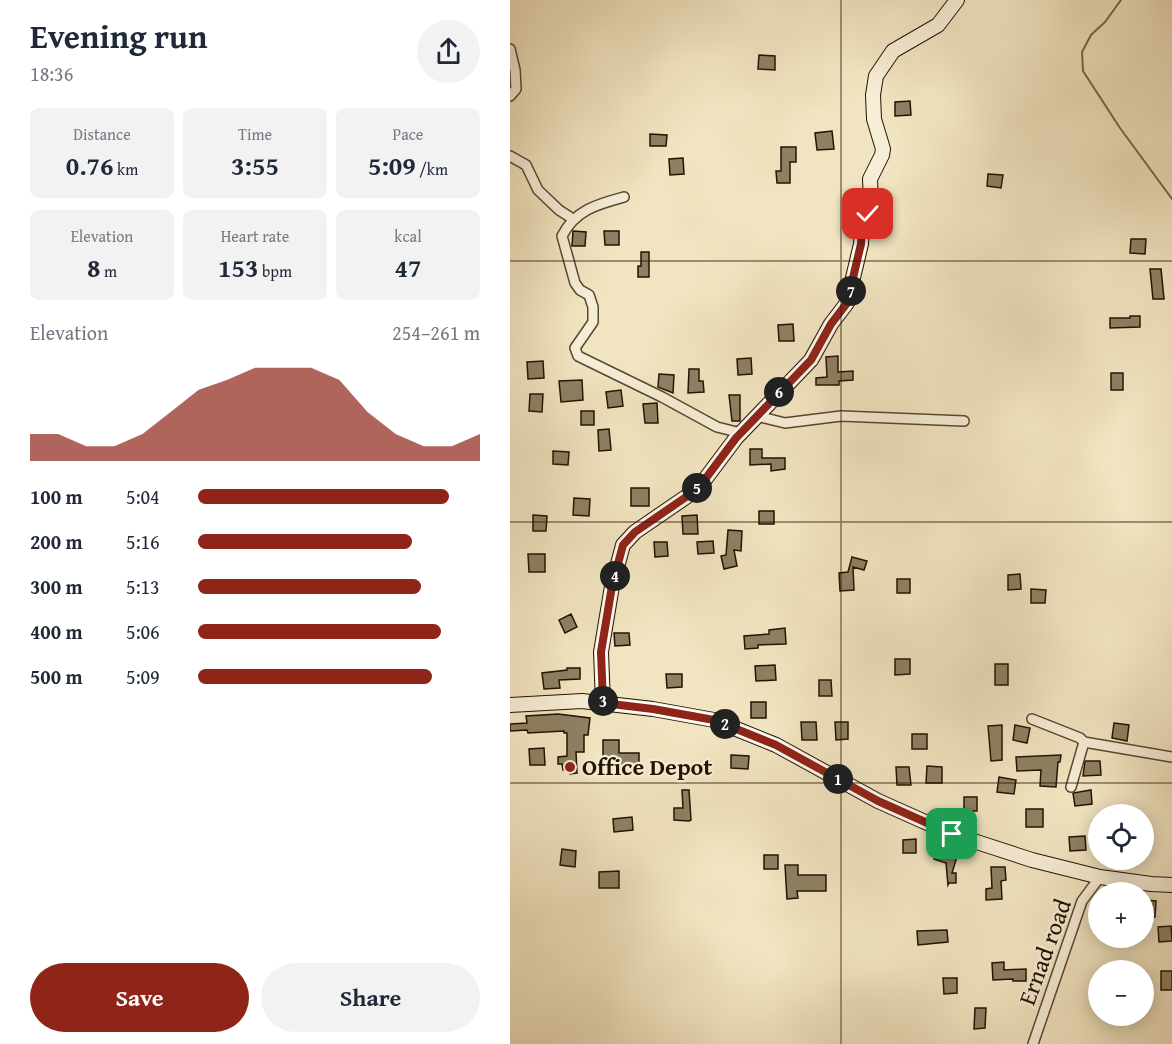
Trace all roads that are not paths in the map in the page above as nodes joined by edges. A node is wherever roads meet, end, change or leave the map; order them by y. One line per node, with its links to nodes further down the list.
1 (957, 0): 7 (street)
2 (510, 49): 3 (street)
3 (510, 96)
4 (510, 156): 6 (street)
5 (624, 197): 6 (street)
6 (573, 219): 9 (street)
7 (757, 416): 8 (street); 9 (street)
8 (964, 421)
9 (741, 433): 10 (street)
10 (603, 703): 11 (street); 16 (street)
11 (510, 705)
12 (1032, 719): 13 (street)
13 (1084, 742): 14 (street); 15 (street)
14 (1172, 757)
15 (1071, 787)
16 (1100, 877): 17 (street); 18 (street, Ernad road)
17 (1172, 885)
18 (1033, 1044)

